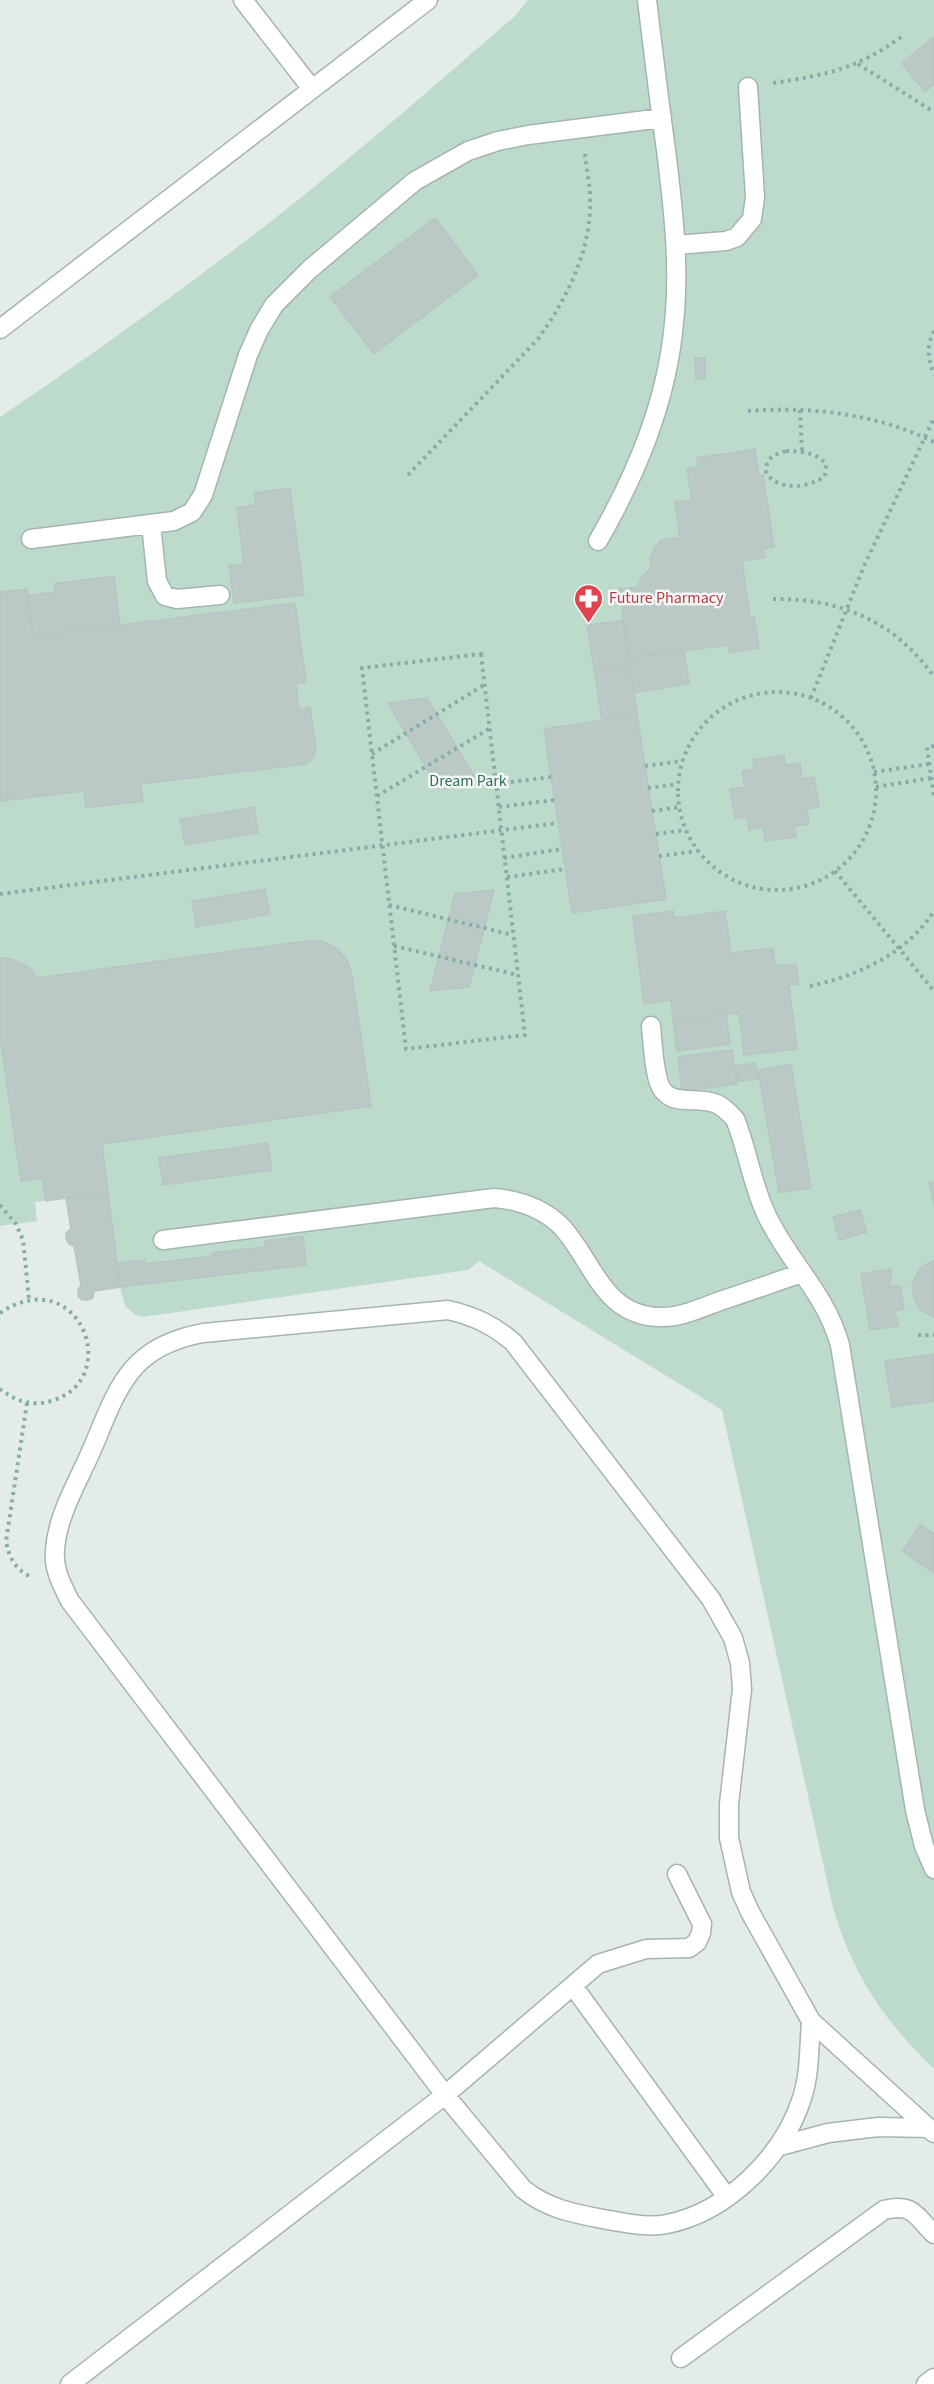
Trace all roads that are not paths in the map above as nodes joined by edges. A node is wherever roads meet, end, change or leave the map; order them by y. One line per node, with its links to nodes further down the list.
1 (243, 0): 5 (lane)
2 (428, 0): 5 (lane)
3 (647, 0): 6 (lane)
4 (748, 87): 7 (lane)
5 (312, 89): 8 (lane)
6 (662, 118): 7 (lane); 9 (lane)
7 (676, 245): 11 (lane)
8 (0, 329)
9 (151, 524): 10 (lane); 12 (lane)
10 (31, 539)
11 (598, 541)
12 (220, 595)
13 (651, 1026): 15 (lane)
14 (163, 1240): 15 (lane)
15 (802, 1273): 16 (lane)
16 (934, 1869)
17 (677, 1874): 18 (lane)
18 (573, 1986): 20 (lane); 23 (lane)
19 (811, 2021): 20 (lane); 21 (lane); 22 (lane)
20 (445, 2095): 23 (lane); 27 (lane)
21 (931, 2131): 22 (lane)
22 (780, 2146): 23 (lane)
23 (726, 2196)
24 (934, 2234): 25 (lane)
25 (681, 2358)
26 (934, 2378): 28 (lane)
27 (70, 2384)
28 (926, 2384)

